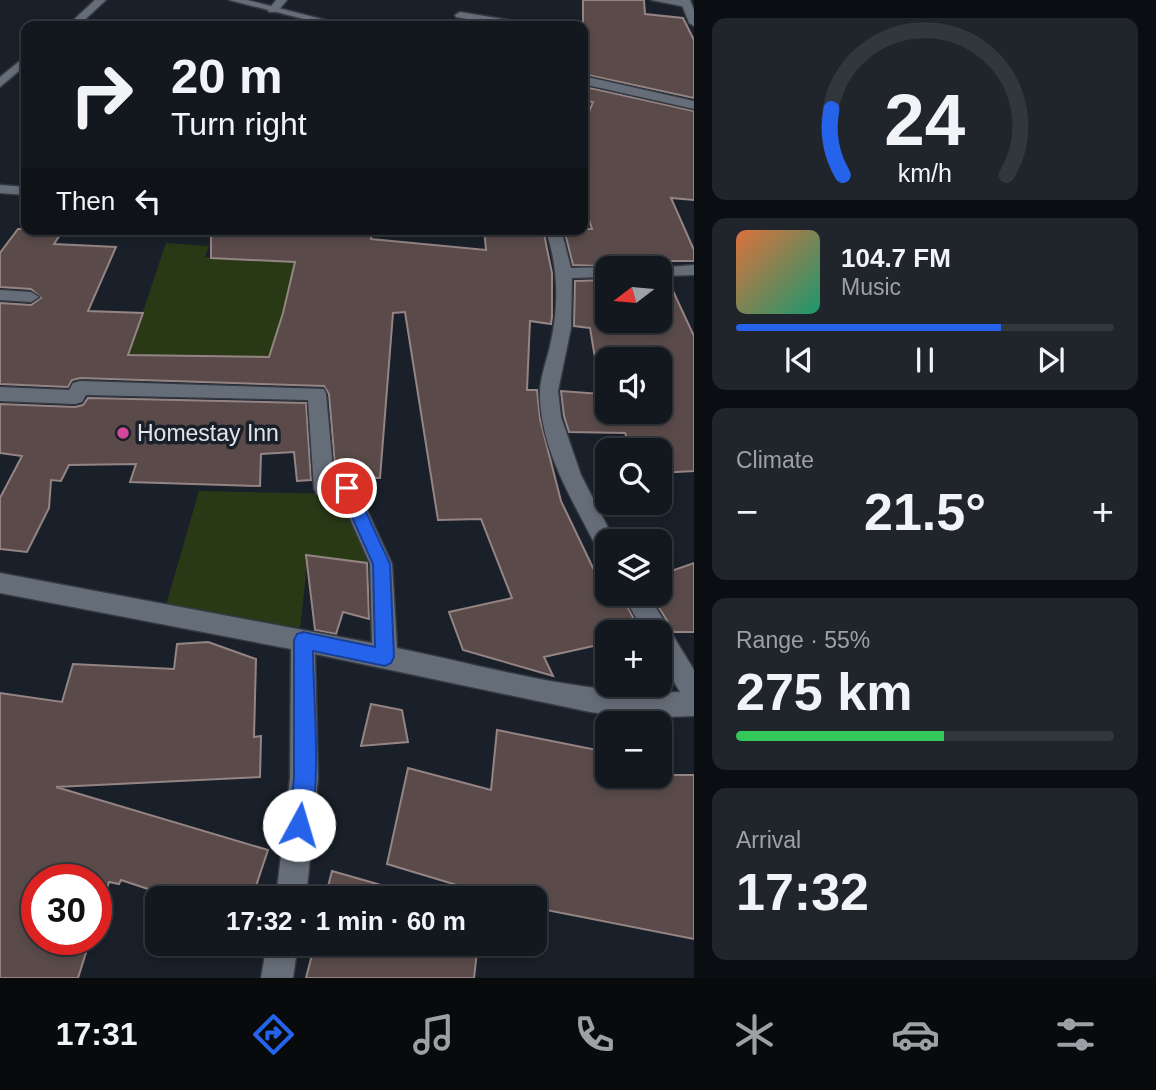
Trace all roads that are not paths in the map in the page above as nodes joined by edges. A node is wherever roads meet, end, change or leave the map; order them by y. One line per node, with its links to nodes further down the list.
1 (101, 0): 8 (street)
2 (234, 0): 6 (street)
3 (282, 0): 6 (street)
4 (656, 0): 5 (street)
5 (685, 2): 11 (street)
6 (273, 10): 9 (street)
7 (460, 15): 10 (street)
8 (78, 21)
9 (322, 21)
10 (496, 21)
11 (694, 23)
12 (21, 64): 13 (street)
13 (0, 83)
14 (588, 83): 15 (street)
15 (694, 105)
16 (0, 189): 17 (street)
17 (21, 191)
18 (556, 235): 21 (street)
19 (694, 270): 20 (street)
20 (672, 271)
21 (563, 272): 22 (street); 26 (street)
22 (595, 272)
23 (0, 295): 24 (street)
24 (31, 297)
25 (0, 394): 30 (street)
26 (598, 529)
27 (0, 583): 28 (street)
28 (303, 640): 30 (street); 33 (street)
29 (672, 656): 31 (street)
30 (385, 657): 32 (street)
31 (694, 693)
32 (694, 704)
33 (292, 886)
34 (281, 956): 35 (street)
35 (277, 978)

